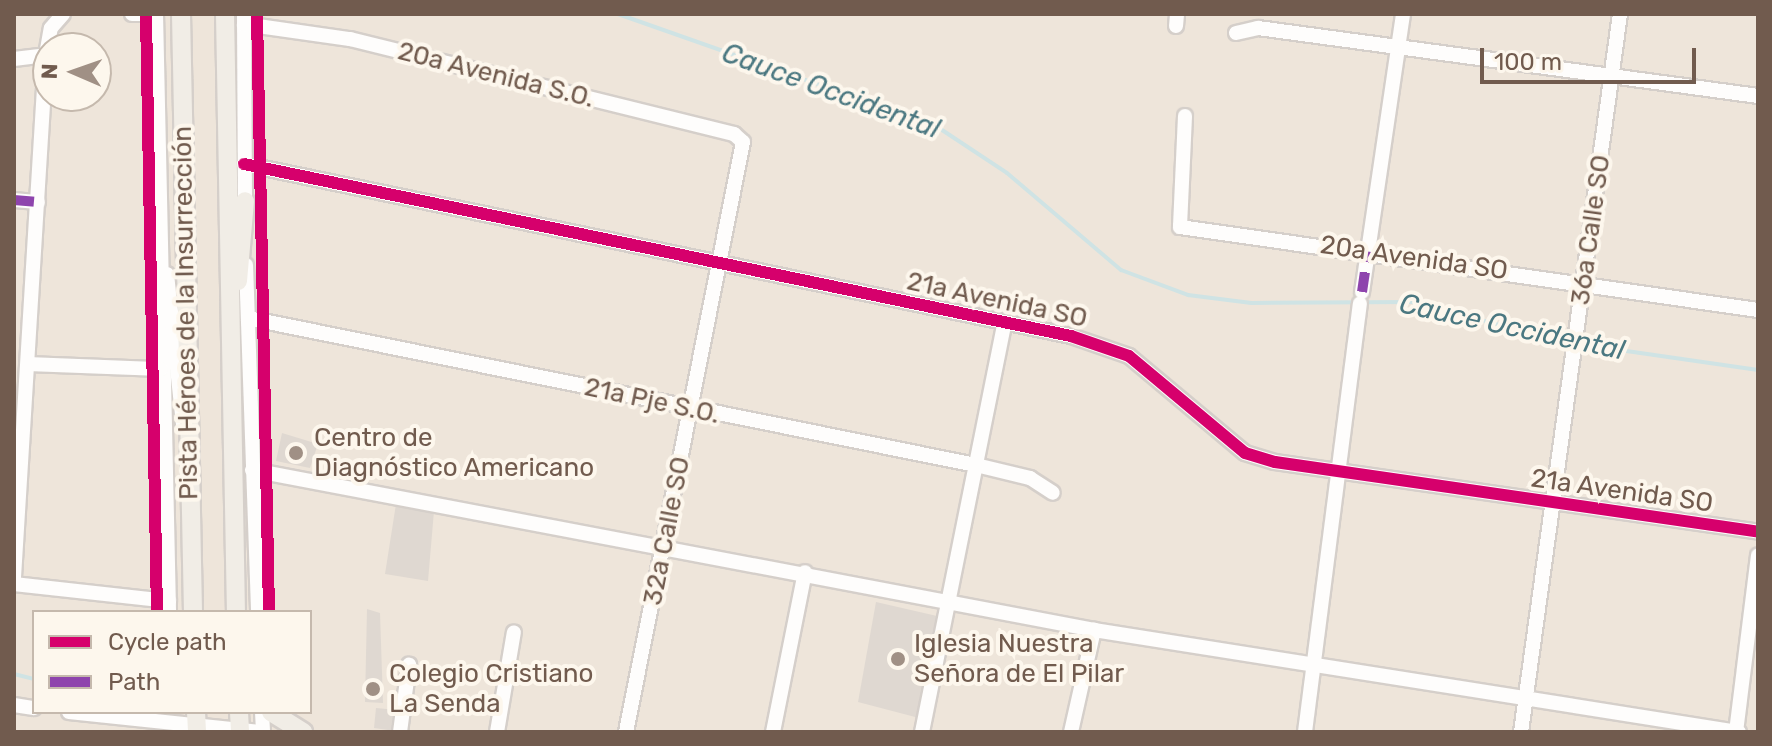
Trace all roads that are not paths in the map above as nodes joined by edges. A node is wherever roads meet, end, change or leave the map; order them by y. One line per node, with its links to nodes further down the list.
1 (63, 14): 9 (street)
2 (132, 14): 3 (street)
3 (156, 14): 21 (street, Pista Héroes de la Insurrección)
4 (181, 14): 31 (main road, Pista Héroes de la Insurrección)
5 (225, 14): 32 (main road, Pista Héroes de la Insurrección)
6 (1403, 14): 11 (street)
7 (1620, 14): 12 (street, 36a Calle SO)
8 (244, 19): 16 (street, 20a Avenida S.O.); 17 (street)
9 (50, 32)
10 (1236, 33): 11 (street)
11 (1399, 48): 12 (street); 22 (street)
12 (1612, 73): 13 (street); 24 (street, 36a Calle SO)
13 (1758, 96)
14 (43, 112): 20 (street)
15 (1185, 116): 22 (street, 20a Avenida SO)
16 (743, 142): 23 (street, 32a Calle SO)
17 (244, 164): 19 (street); 23 (street, 21a Avenida SO)
18 (14, 200): 20 (street)
19 (245, 201): 26 (street); 32 (main road)
20 (38, 202): 28 (street)
21 (159, 226): 29 (street, Pista Héroes de la Insurrección); 31 (street)
22 (1368, 251): 24 (street, 20a Avenida SO); 36 (street)
23 (719, 268): 27 (street, 21a Avenida SO); 30 (street, 32a Calle SO)
24 (1584, 281): 25 (street, 20a Avenida SO); 38 (street, 36a Calle SO)
25 (1758, 310)
26 (248, 318): 30 (street, 21a Pje S.O.); 35 (street)
27 (1004, 324): 33 (street); 36 (street, 21a Avenida SO)
28 (28, 364): 29 (street); 34 (street)
29 (161, 369): 46 (street, Pista Héroes de la Insurrección)
30 (690, 410): 33 (street, 21a Pje S.O.); 40 (street, 32a Calle SO)
31 (188, 449): 47 (main road, Pista Héroes de la Insurrección)
32 (230, 451): 48 (main road, Pista Héroes de la Insurrección)
33 (976, 465): 37 (street, 21a Pje S.O.); 45 (street)
34 (17, 468): 43 (street)
35 (252, 470): 40 (street); 49 (street)
36 (1338, 474): 38 (street, 21a Avenida SO); 53 (street)
37 (1053, 493)
38 (1552, 505): 39 (street, 21a Avenida SO); 54 (street, 36a Calle SO)
39 (1758, 532)
40 (665, 548): 42 (street); 64 (street, 32a Calle SO)
41 (1758, 555): 70 (street)
42 (805, 572): 45 (street); 65 (street)
43 (14, 577)
44 (14, 584): 46 (street)
45 (949, 603): 50 (street); 66 (street)
46 (169, 606)
47 (193, 610)
48 (236, 610)
49 (258, 610)
50 (1094, 630): 53 (street); 67 (street)
51 (514, 632): 63 (street)
52 (409, 665): 62 (street)
53 (1315, 668): 54 (street); 68 (street)
54 (1525, 702): 69 (street, 36a Calle SO); 70 (street)
55 (88, 714): 57 (street)
56 (274, 714): 61 (main road)
57 (171, 723): 58 (street)
58 (197, 723): 59 (street)
59 (240, 724): 60 (street)
60 (261, 732)
61 (303, 732)
62 (400, 732)
63 (497, 732)
64 (626, 732)
65 (773, 732)
66 (922, 732)
67 (1071, 732)
68 (1305, 732)
69 (1521, 732)
70 (1737, 732)

